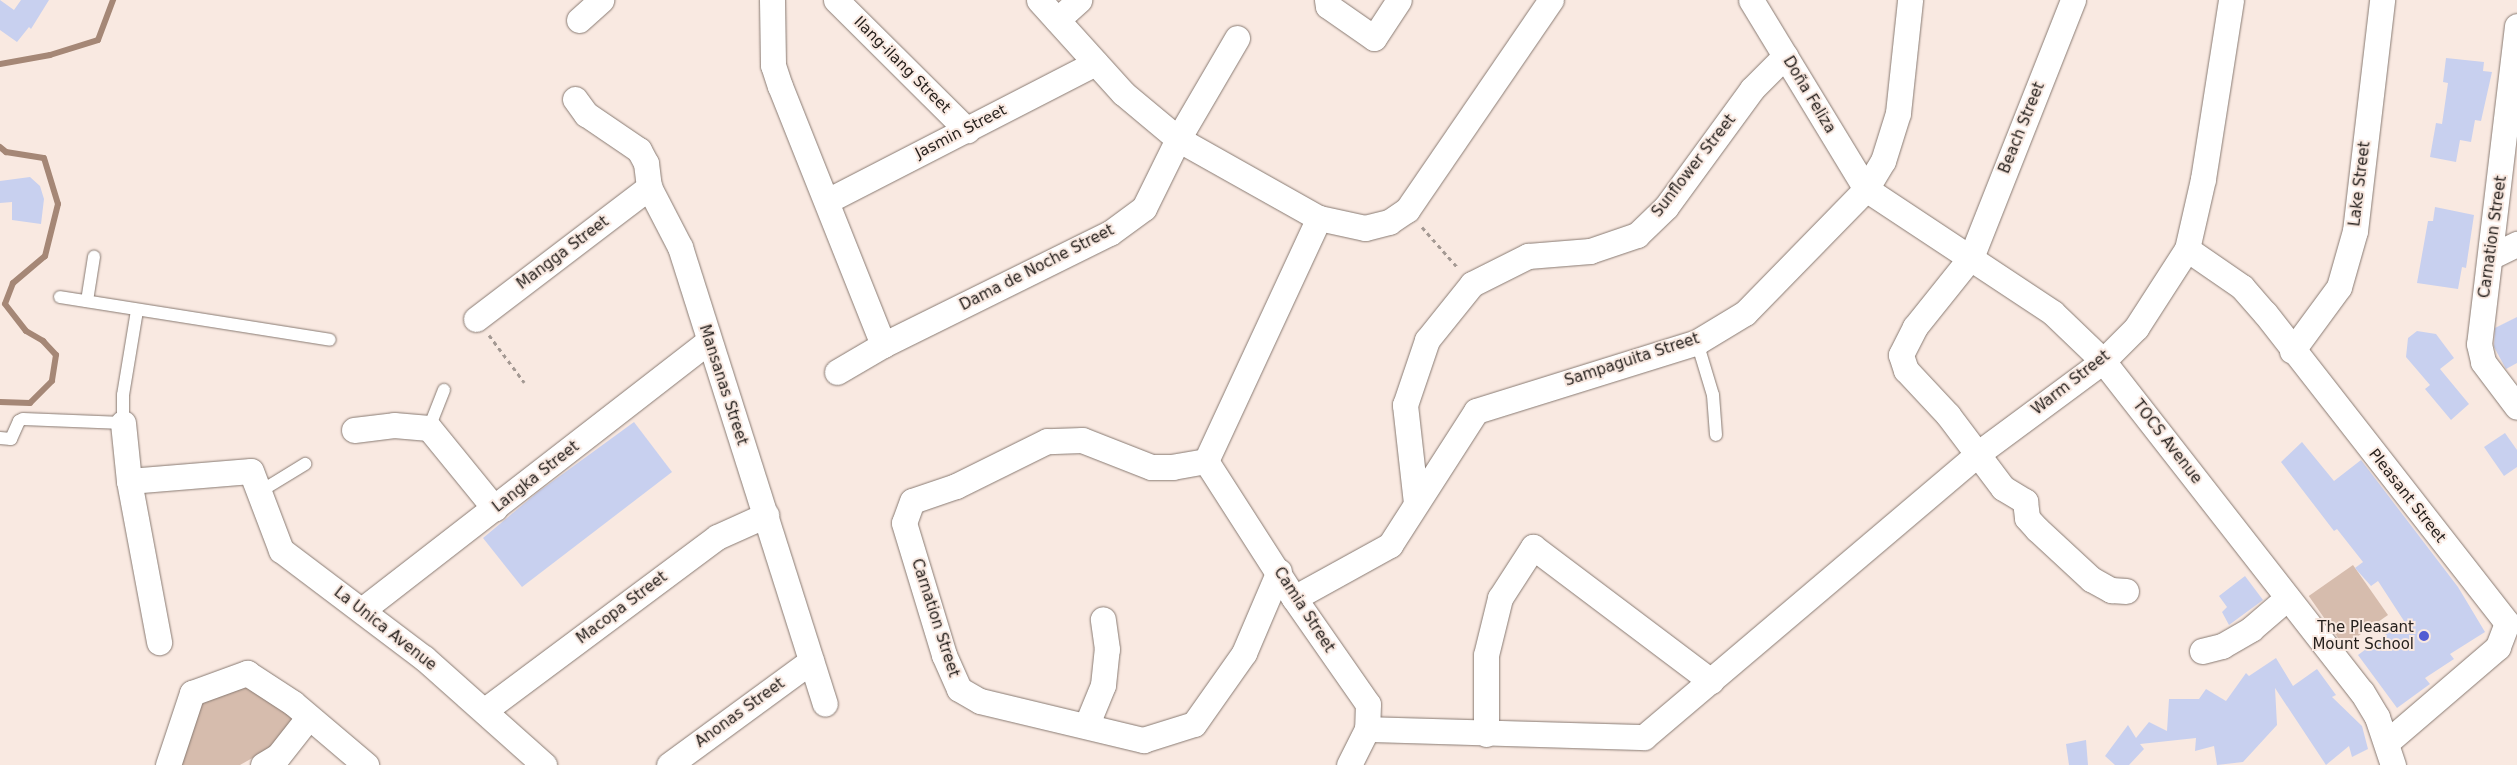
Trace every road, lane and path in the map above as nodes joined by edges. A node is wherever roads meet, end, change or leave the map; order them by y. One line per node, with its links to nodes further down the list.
1 (601, 0): 14 (street)
2 (772, 0): 26 (street)
3 (836, 0): 22 (street, Ilang-ilang Street)
4 (1039, 0): 15 (street)
5 (1079, 0): 15 (street)
6 (1399, 0): 13 (street)
7 (1551, 0): 27 (street)
8 (1752, 0): 18 (street, Doña Feliza)
9 (1910, 0): 25 (street, Sampaguita Street)
10 (2073, 0): 33 (street, Beach Street)
11 (2231, 0): 30 (street, Warm Street)
12 (2382, 0): 43 (street, Lake Street)
13 (1328, 3)
14 (579, 20)
15 (1057, 20): 19 (street)
16 (2517, 26): 21 (street, Carnation Street)
17 (1236, 38): 23 (street, Dama de Noche Street)
18 (1785, 56): 25 (street, Doña Feliza); 34 (street, Sunflower Street)
19 (1096, 63): 22 (street, Jasmin Street); 23 (street)
20 (575, 99): 24 (street, Mansanas Street)
21 (2513, 105): 31 (street, Carnation Street)
22 (967, 130): 26 (street, Jasmin Street)
23 (1178, 139): 28 (street); 42 (street, Dama de Noche Street)
24 (649, 187): 38 (street, Mangga Street); 40 (street, Mansanas Street)
25 (1866, 189): 33 (street, TOCS Avenue); 41 (street, Sampaguita Street)
26 (827, 201): 42 (street)
27 (1407, 210): 28 (street); 34 (path)
28 (1319, 218): 55 (street)
29 (2517, 244): 31 (street)
30 (2187, 249): 43 (street, Pleasant Street); 44 (street, Warm Street)
31 (2492, 256): 48 (street, Carnation Street)
32 (94, 257): 36 (lane)
33 (1971, 257): 44 (street, TOCS Avenue); 54 (street, Beach Street)
34 (1472, 284): 59 (street, Sunflower Street)
35 (60, 297): 36 (lane)
36 (87, 302): 37 (lane)
37 (137, 310): 39 (lane); 49 (lane)
38 (476, 319): 46 (path)
39 (330, 340)
40 (708, 341): 60 (street, Langka Street); 61 (street, Mansanas Street)
41 (1697, 342): 52 (lane); 59 (street, Sampaguita Street)
42 (883, 345): 45 (street, Dama de Noche Street)
43 (2292, 351): 78 (street, Pleasant Street)
44 (2103, 361): 54 (street, Warm Street); 65 (street, TOCS Avenue)
45 (837, 372)
46 (524, 382)
47 (444, 390): 50 (lane)
48 (2516, 405)
49 (123, 423): 53 (lane); 57 (street)
50 (429, 428): 51 (street); 60 (street)
51 (354, 430)
52 (1716, 435)
53 (0, 438)
54 (1976, 455): 63 (street, Beach Street); 71 (street, Warm Street)
55 (1206, 461): 62 (street, Camia Street); 75 (street, Carnation Street)
56 (304, 464): 58 (lane)
57 (129, 481): 58 (street); 68 (street)
58 (258, 483): 66 (street, La Unica Avenue)
59 (1416, 503): 64 (street, Sampaguita Street)
60 (495, 509): 66 (street, Langka Street)
61 (766, 515): 70 (street, Mansanas Street); 73 (street, Macopa Street)
62 (1279, 571): 64 (street, Camia Street); 75 (street, Carnation Street)
63 (2126, 591)
64 (1294, 598): 76 (street, Camia Street)
65 (2287, 598): 69 (street); 78 (street, TOCS Avenue)
66 (362, 610): 73 (street, La Unica Avenue)
67 (1102, 619): 75 (street)
68 (159, 642)
69 (2202, 651)
70 (811, 661): 72 (street, Mansanas Street); 83 (street, Anonas Street)
71 (1711, 681): 77 (street, Warm Street); 77 (street)
72 (826, 704)
73 (484, 710): 82 (street, La Unica Avenue)
74 (308, 718): 79 (street); 80 (street); 81 (street)
75 (1087, 724)
76 (1367, 729): 77 (street, Warm Street); 84 (street, Camia Street)
77 (1486, 734)
78 (2390, 754)
79 (168, 765)
80 (263, 765)
81 (366, 765)
82 (544, 765)
83 (669, 765)
84 (1349, 765)

